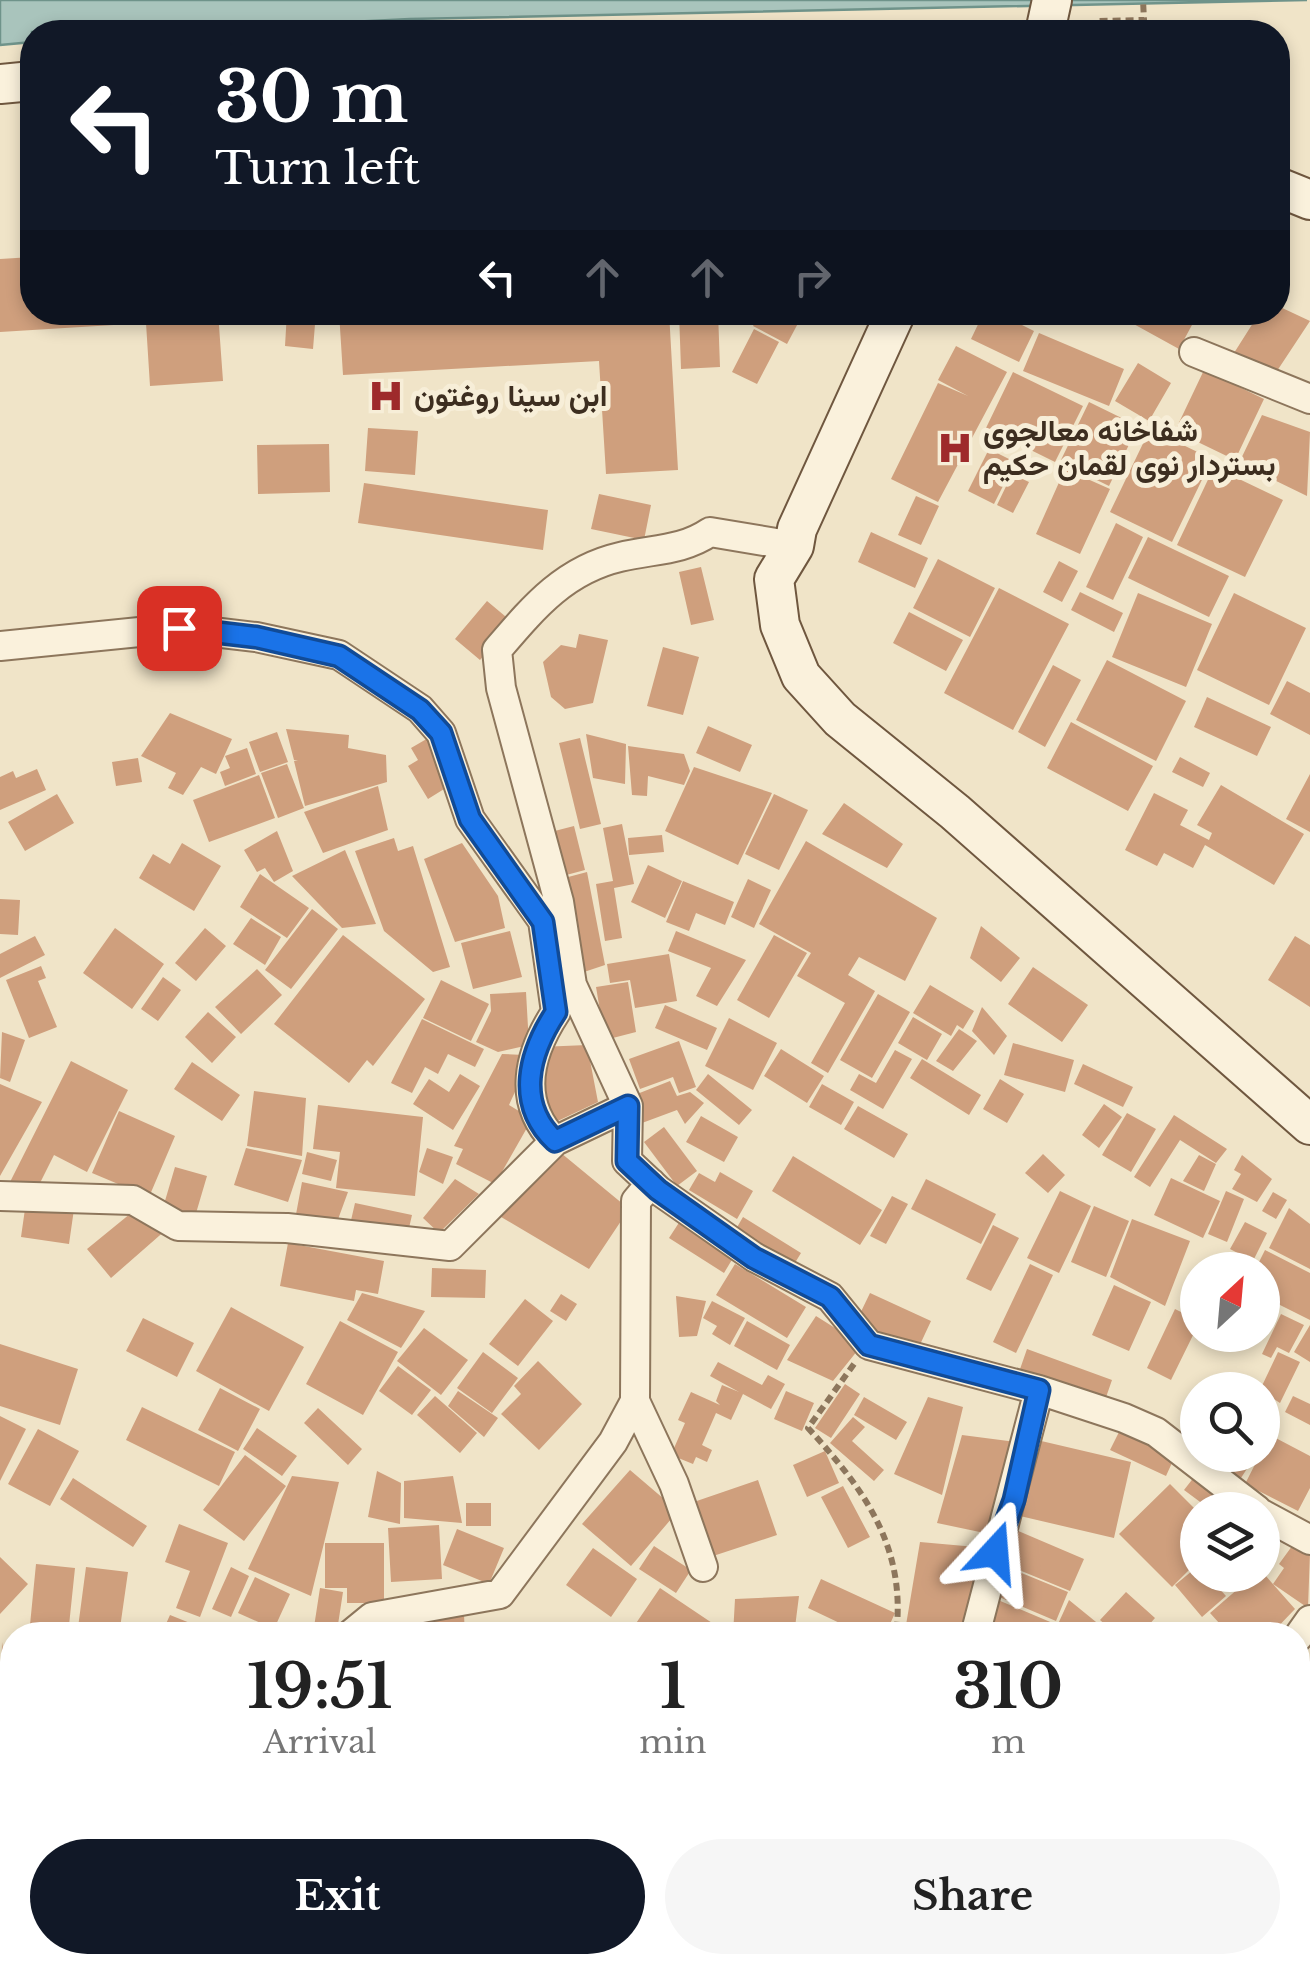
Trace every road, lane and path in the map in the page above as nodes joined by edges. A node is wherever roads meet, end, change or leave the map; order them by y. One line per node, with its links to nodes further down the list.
1 (890, 325): 4 (main road)
2 (1194, 352): 3 (street)
3 (1310, 399)
4 (794, 546): 6 (street); 7 (main road)
5 (0, 646): 8 (street)
6 (628, 1106): 8 (street); 9 (street)
7 (1310, 1124)
8 (555, 1141): 10 (street)
9 (651, 1183): 11 (street); 13 (street)
10 (0, 1196)
11 (869, 1345): 12 (street); 19 (path)
12 (1039, 1390): 14 (street); 20 (street)
13 (635, 1401): 17 (street); 18 (street)
14 (1234, 1492)
15 (1280, 1523): 16 (street)
16 (1310, 1540)
17 (703, 1567)
18 (365, 1622)
19 (898, 1622)
20 (979, 1622)

